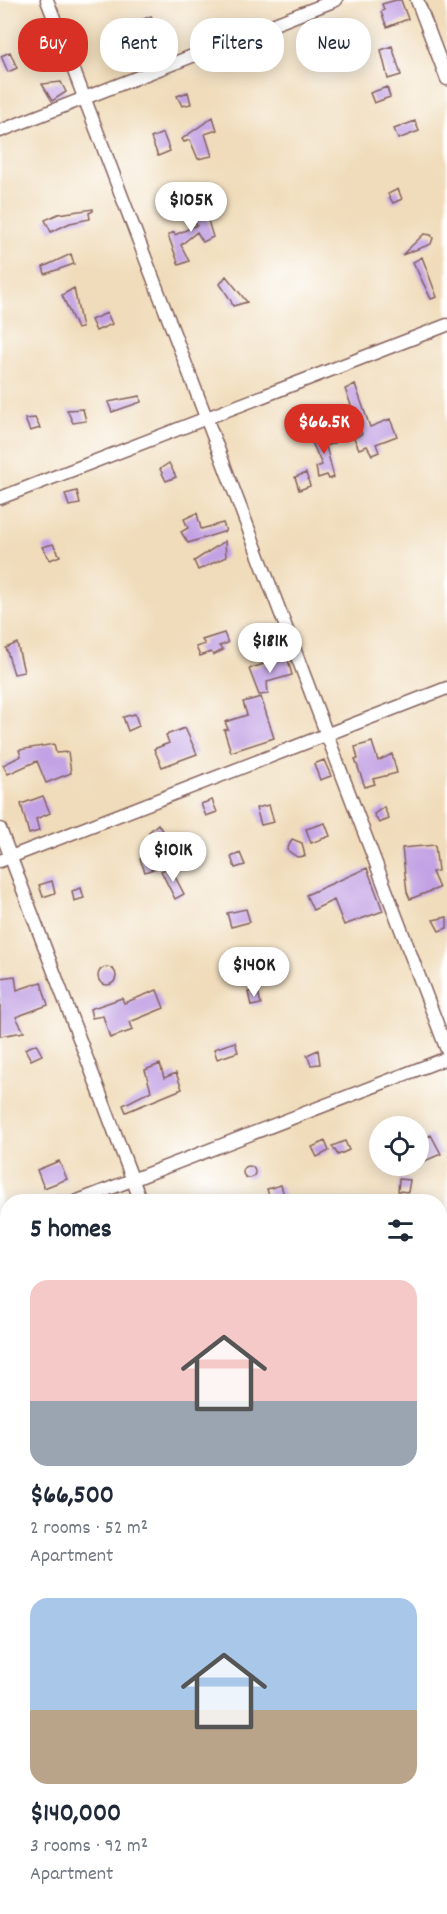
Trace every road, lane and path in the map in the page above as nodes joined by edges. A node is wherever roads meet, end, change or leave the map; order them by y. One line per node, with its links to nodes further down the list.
1 (47, 0): 5 (street)
2 (336, 0): 5 (street)
3 (417, 0): 4 (street)
4 (447, 79)
5 (84, 99): 6 (street); 8 (street)
6 (0, 132)
7 (447, 325): 8 (street)
8 (206, 418): 9 (street); 11 (street)
9 (0, 498)
10 (447, 688): 11 (street)
11 (327, 735): 13 (street); 14 (street)
12 (0, 829): 13 (street)
13 (5, 859): 16 (street)
14 (447, 1050)
15 (447, 1058): 16 (street)
16 (132, 1179): 17 (street); 18 (street)
17 (95, 1194)
18 (138, 1194)

